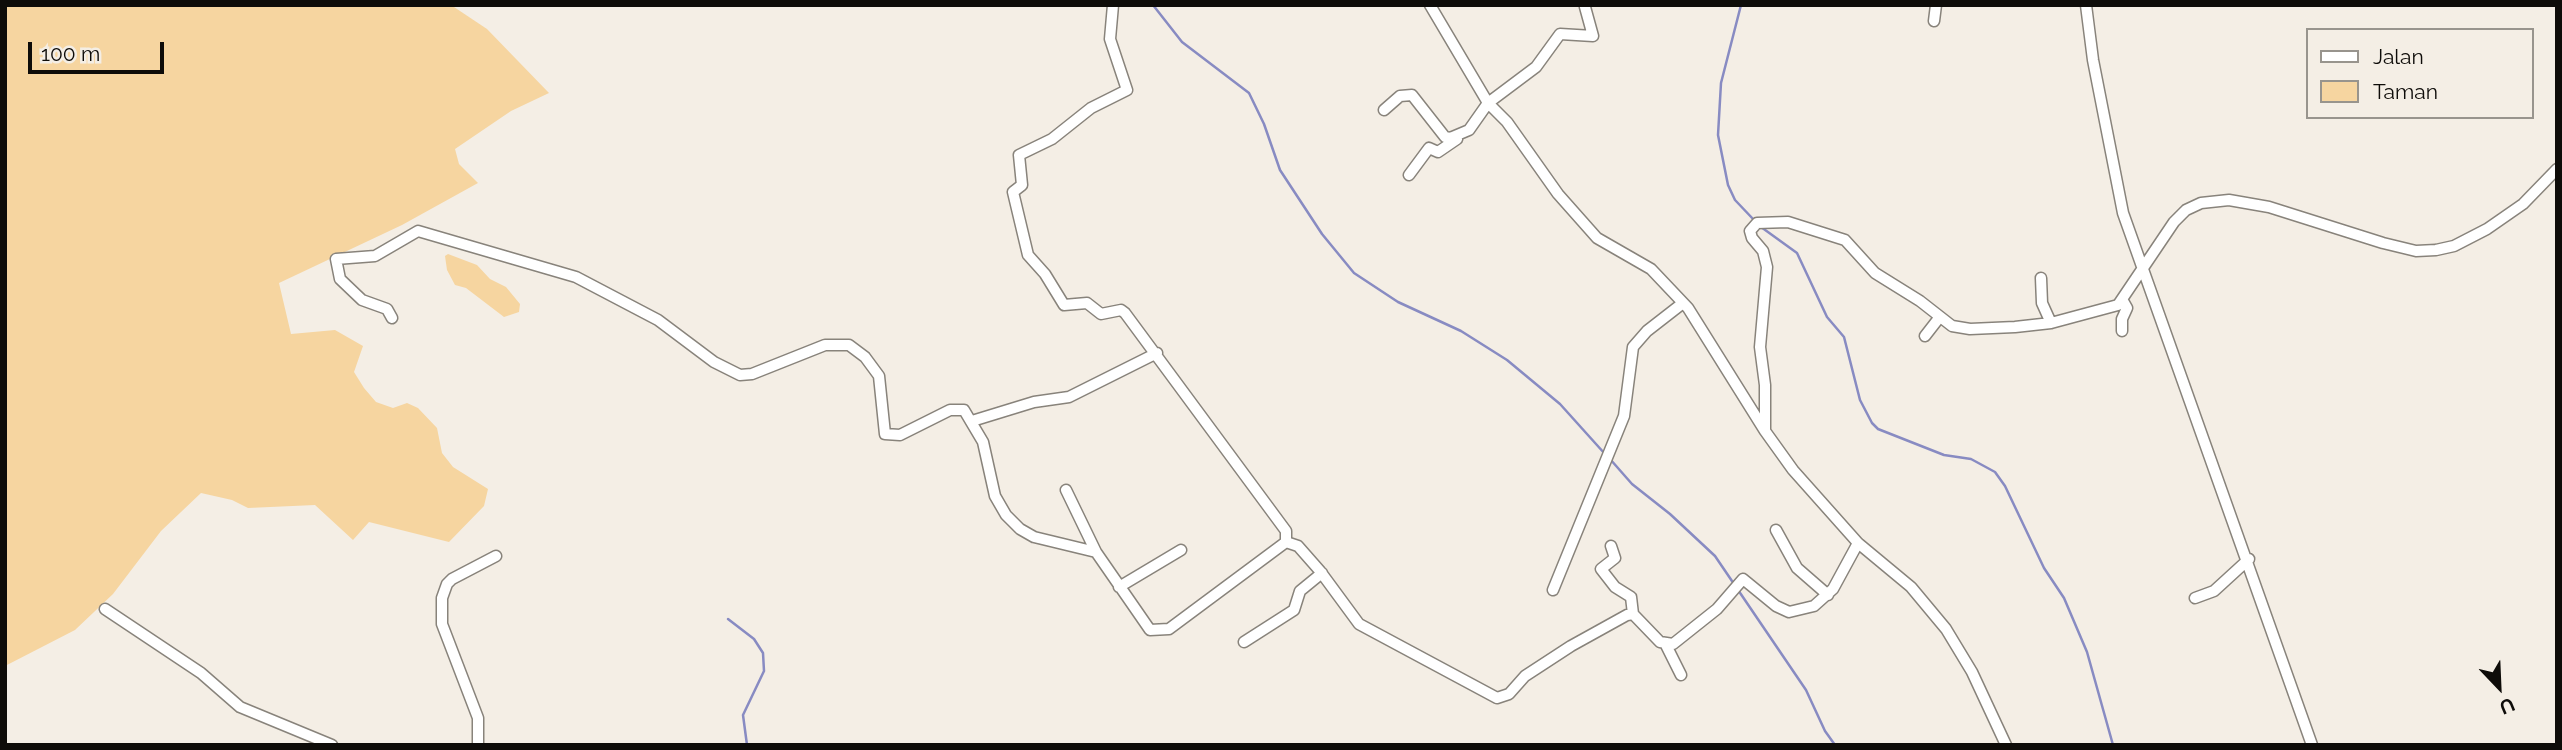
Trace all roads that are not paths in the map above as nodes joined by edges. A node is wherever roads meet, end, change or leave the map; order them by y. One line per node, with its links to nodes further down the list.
1 (1113, 5): 21 (street)
2 (1430, 5): 7 (street)
3 (1936, 5): 6 (street)
4 (2087, 5): 12 (street)
5 (1585, 7): 7 (street)
6 (1934, 20)
7 (1488, 103): 9 (street); 15 (street)
8 (1384, 110): 9 (street)
9 (1469, 131): 11 (street)
10 (2557, 169): 12 (street)
11 (1409, 175)
12 (2142, 266): 14 (street); 32 (street)
13 (2041, 278): 18 (street)
14 (2123, 301): 18 (street); 19 (street)
15 (1683, 303): 23 (street); 35 (street)
16 (392, 318): 22 (street)
17 (1939, 318): 18 (street); 20 (street); 23 (street)
18 (2051, 323)
19 (2122, 331)
20 (1925, 336)
21 (1157, 353): 22 (street); 26 (street)
22 (972, 421): 30 (street)
23 (1765, 431): 27 (street)
24 (1066, 490): 30 (street)
25 (1776, 530): 36 (street)
26 (1286, 542): 33 (street); 34 (street)
27 (1858, 543): 36 (street); 45 (street)
28 (1611, 546): 39 (street)
29 (1181, 550): 34 (street)
30 (1096, 552): 34 (street)
31 (496, 556): 44 (street)
32 (2249, 559): 37 (street); 46 (street)
33 (1322, 573): 39 (street); 40 (street)
34 (1119, 587)
35 (1553, 590)
36 (1828, 596): 41 (street)
37 (2195, 598)
38 (105, 608): 43 (street)
39 (1633, 614): 41 (street)
40 (1244, 642)
41 (1666, 645): 42 (street)
42 (1681, 675)
43 (332, 745)
44 (478, 745)
45 (2006, 745)
46 (2312, 745)

